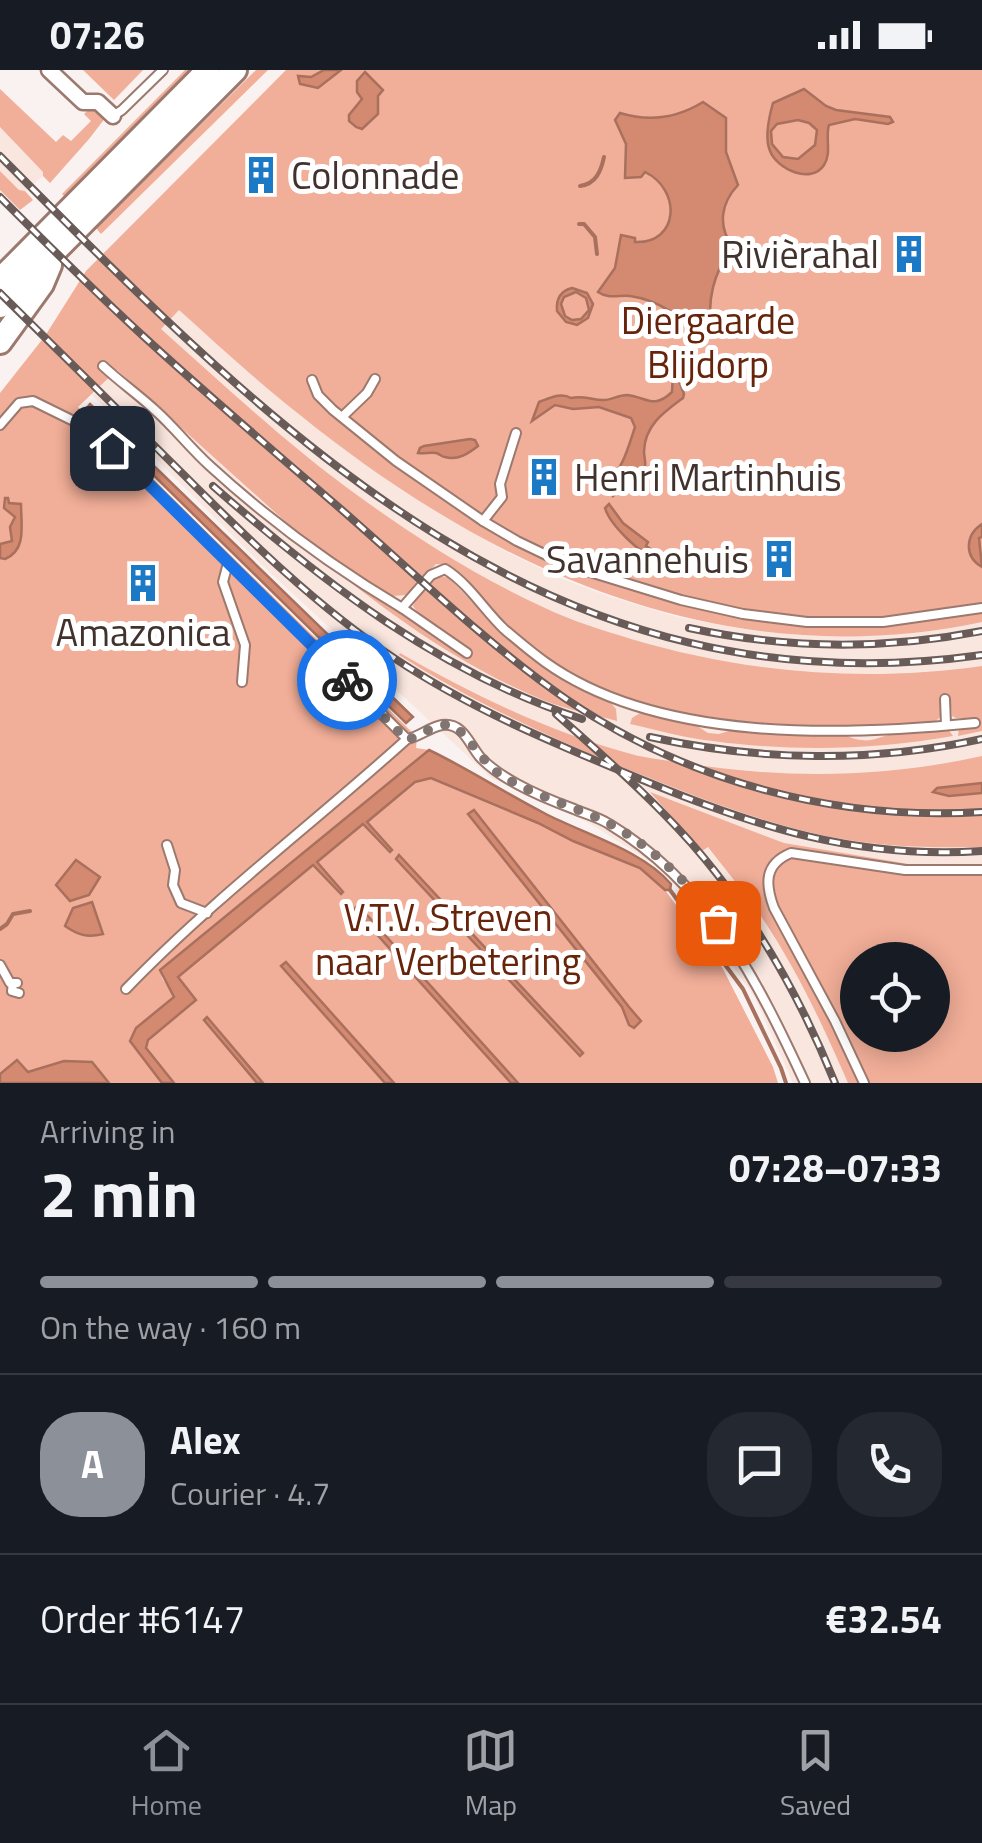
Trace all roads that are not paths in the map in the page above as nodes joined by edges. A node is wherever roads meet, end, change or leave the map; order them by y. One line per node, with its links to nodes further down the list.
1 (50, 70): 5 (street)
2 (163, 70): 5 (lane)
3 (208, 70): 7 (main road)
4 (235, 70): 6 (main road)
5 (113, 116)
6 (59, 246): 8 (main road); 9 (main road)
7 (2, 277)
8 (0, 306)
9 (0, 342)
10 (103, 366): 18 (lane)
11 (374, 379): 13 (lane)
12 (312, 380): 13 (lane)
13 (342, 417): 16 (lane)
14 (0, 425): 17 (lane)
15 (516, 434): 16 (lane)
16 (482, 520): 19 (lane)
17 (228, 563): 21 (lane); 25 (lane)
18 (402, 608): 20 (lane); 24 (lane)
19 (982, 608)
20 (467, 653)
21 (242, 682)
22 (945, 699): 24 (lane)
23 (975, 722): 24 (lane)
24 (946, 725)
25 (407, 740): 28 (lane); 32 (lane)
26 (167, 845): 28 (lane)
27 (982, 870): 33 (lane)
28 (207, 912): 31 (lane)
29 (0, 966): 30 (lane)
30 (16, 986)
31 (126, 989)
32 (805, 1083)
33 (864, 1083)

